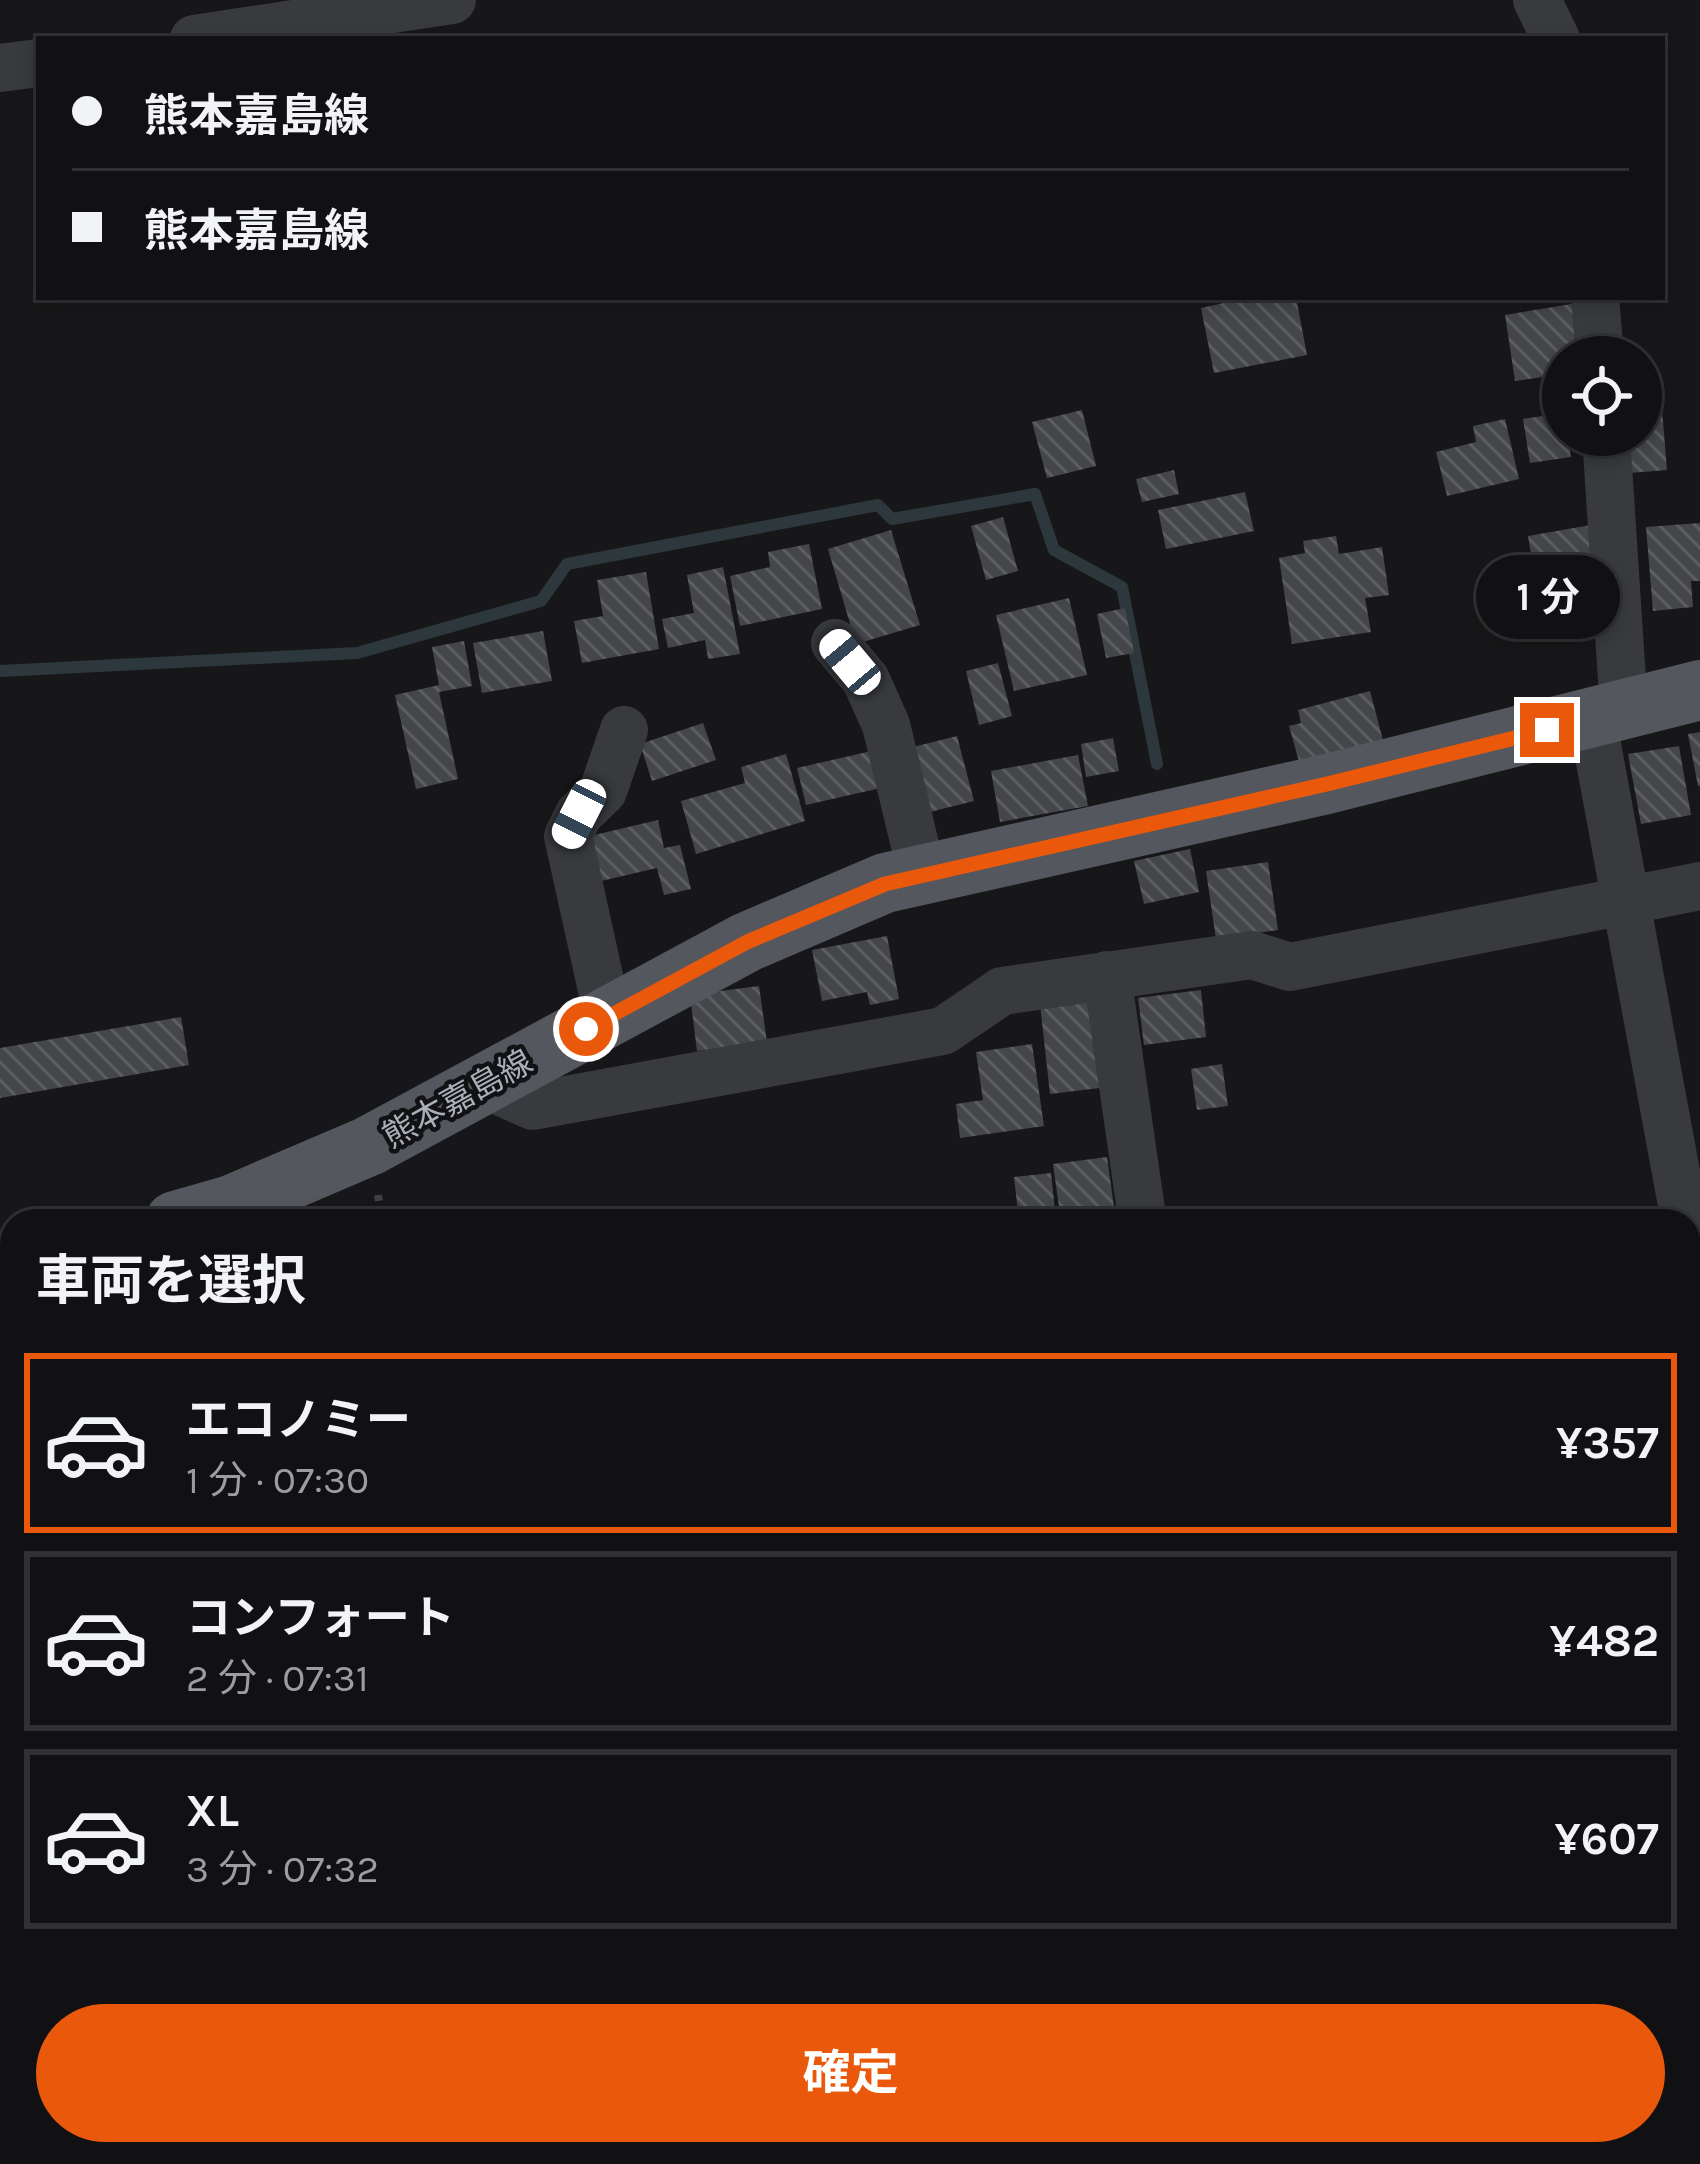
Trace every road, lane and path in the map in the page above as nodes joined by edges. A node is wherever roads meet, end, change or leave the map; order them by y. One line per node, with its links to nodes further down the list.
1 (452, 0): 3 (street)
2 (1538, 0): 4 (street)
3 (214, 36)
4 (1555, 36)
5 (36, 63): 6 (street)
6 (0, 68)
7 (1594, 300): 8 (street)
8 (1598, 336)
9 (1606, 456): 12 (street)
10 (835, 643): 14 (street)
11 (1700, 690): 12 (main road, 熊本嘉島線)
12 (1608, 714): 14 (main road, 熊本嘉島線); 16 (street)
13 (624, 730): 18 (street)
14 (922, 874): 18 (main road, 熊本嘉島線)
15 (1700, 886): 16 (street)
16 (1624, 899): 17 (street); 22 (street)
17 (1107, 975): 19 (street); 21 (street)
18 (608, 1017): 19 (main road, 熊本嘉島線)
19 (483, 1084): 20 (main road, 熊本嘉島線)
20 (215, 1209)
21 (1141, 1209)
22 (1683, 1209)

